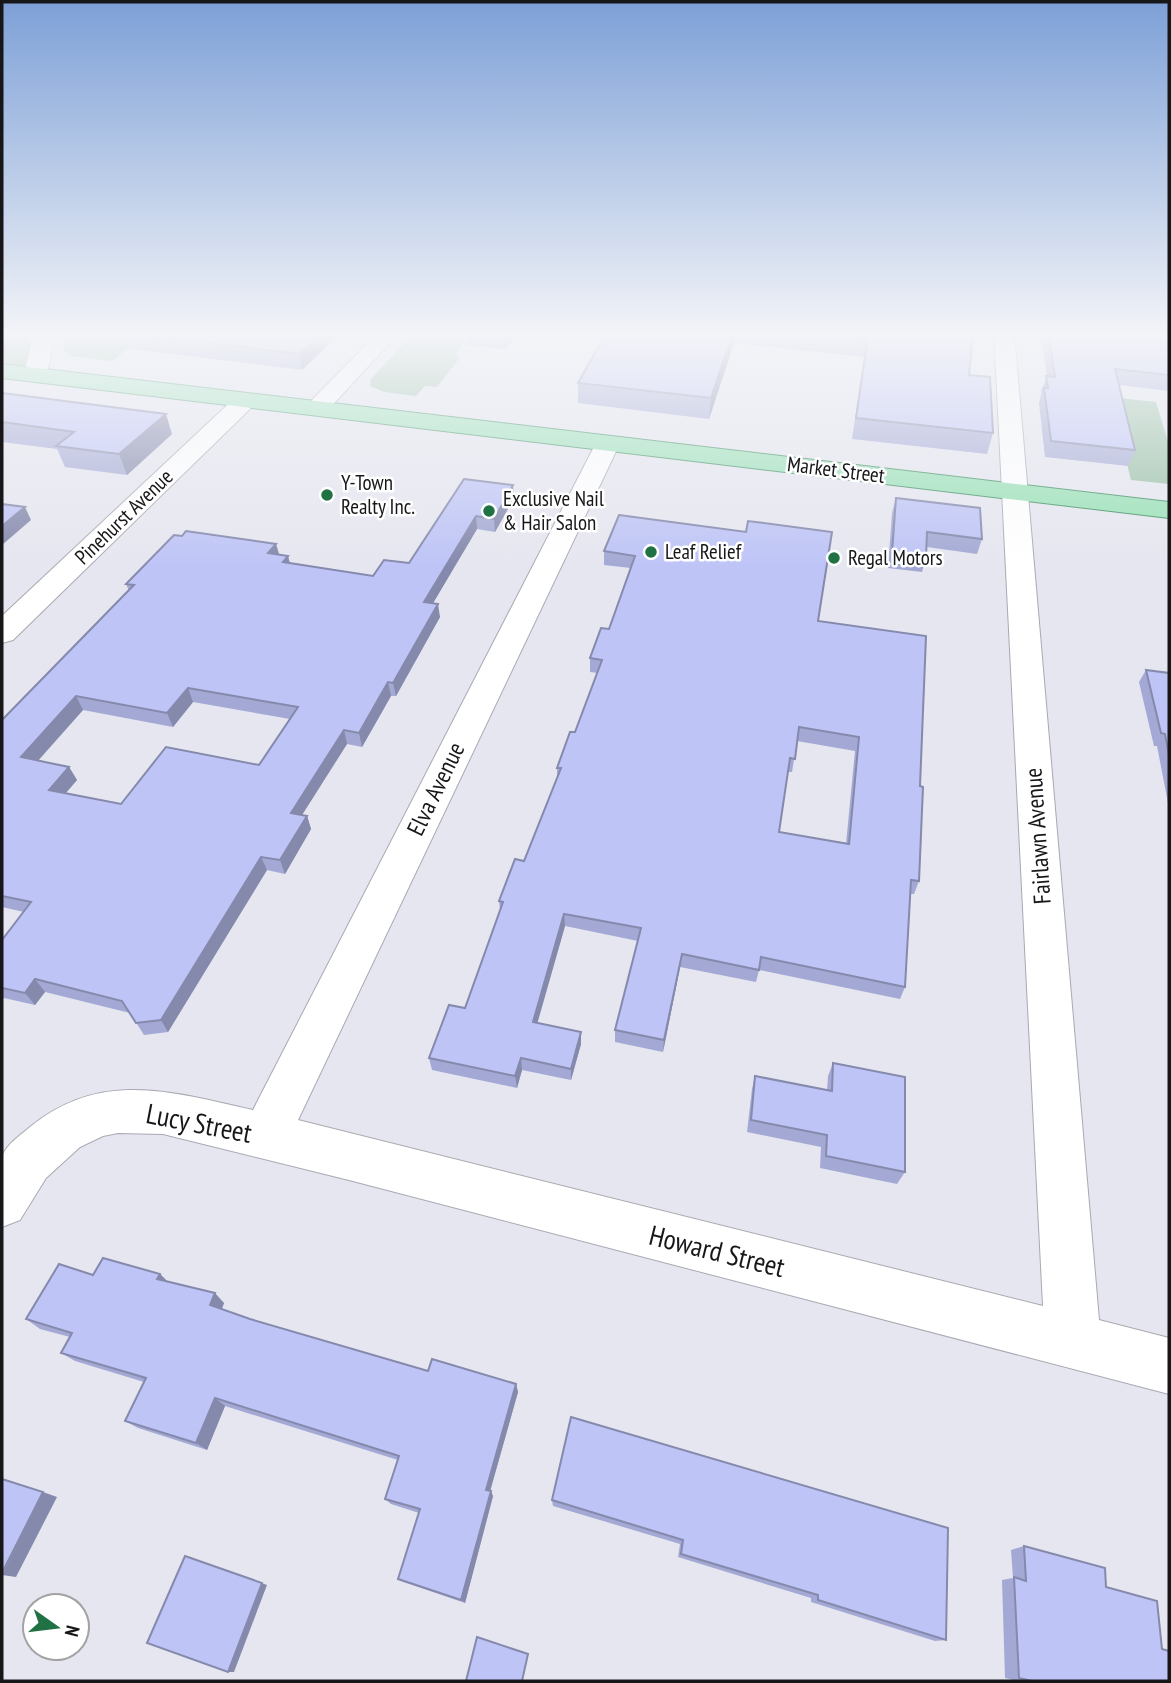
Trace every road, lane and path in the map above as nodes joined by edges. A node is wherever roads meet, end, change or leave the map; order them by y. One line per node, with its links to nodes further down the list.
1 (235, 411): 7 (street, Pinehurst Avenue)
2 (338, 411): 4 (main road, Market Street)
3 (1009, 411): 5 (street, Fairlawn Avenue)
4 (608, 443): 5 (main road, Market Street); 8 (street, Elva Avenue)
5 (1015, 491): 6 (main road, Market Street); 10 (street, Fairlawn Avenue)
6 (1169, 510)
7 (2, 633)
8 (265, 1135): 9 (street, Lucy Street); 10 (street, Howard Street)
9 (2, 1202)
10 (1073, 1341): 11 (street, Howard Street)
11 (1169, 1366)

